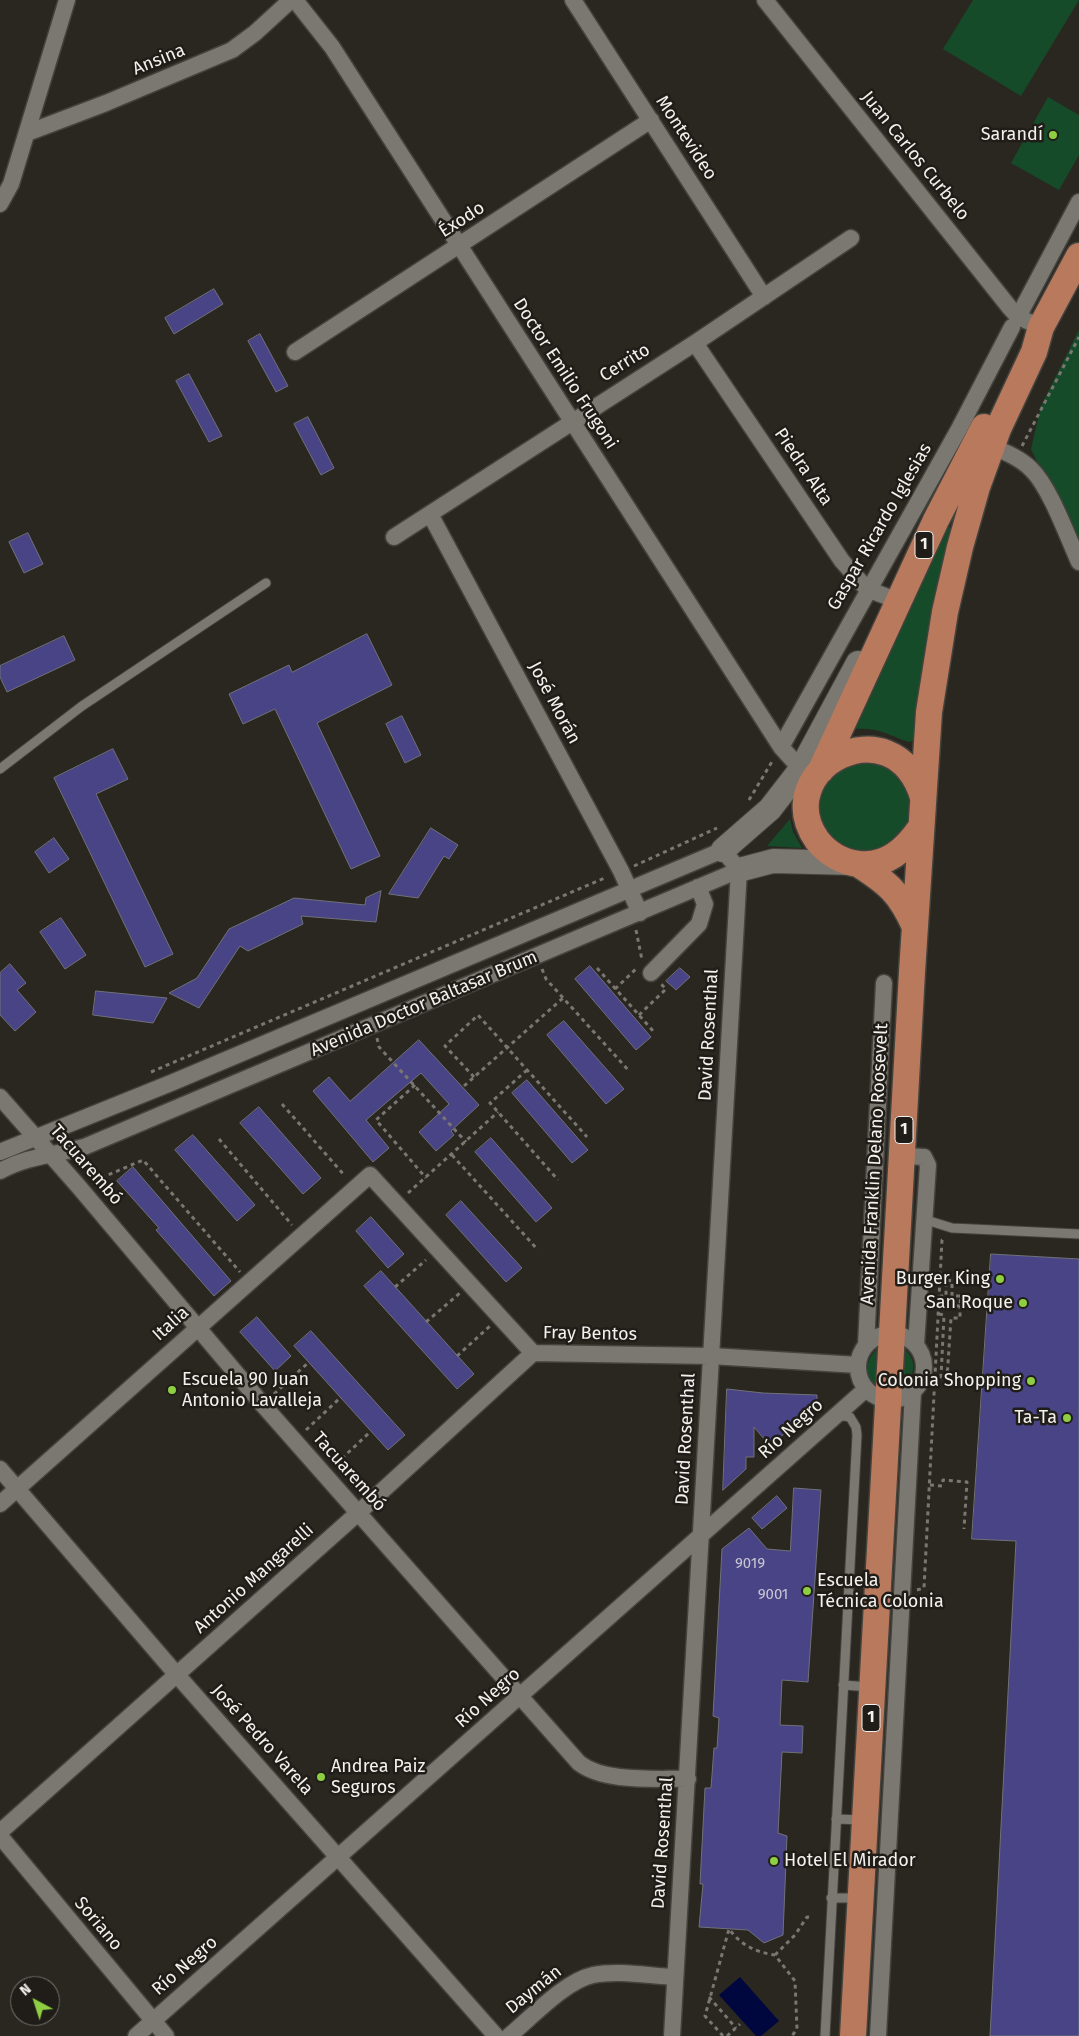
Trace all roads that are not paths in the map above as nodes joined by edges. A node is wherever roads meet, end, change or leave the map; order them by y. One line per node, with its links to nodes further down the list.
1 (67, 0): 7 (street)
2 (291, 0): 7 (street, Ansina)
3 (295, 0): 12 (street, Doctor Emilio Frugoni)
4 (573, 0): 6 (street, Montevideo)
5 (765, 0): 15 (street, Juan Carlos Curbelo)
6 (651, 120): 12 (street, Éxodo); 14 (street, Montevideo)
7 (27, 133): 9 (street)
8 (1079, 202): 10 (street)
9 (0, 204)
10 (1073, 229): 15 (street)
11 (851, 238): 14 (street, Cerrito)
12 (458, 247): 17 (street, Éxodo); 18 (street, Doctor Emilio Frugoni)
13 (1079, 256): 15 (main road, 1)
14 (764, 297): 16 (street, Cerrito)
15 (1024, 323): 19 (main road, Avenida Doctor Baltasar Brum / 1)
16 (695, 343): 18 (street, Cerrito); 27 (street, Piedra Alta)
17 (295, 352)
18 (572, 421): 20 (street, Cerrito); 29 (street, Doctor Emilio Frugoni)
19 (976, 438): 21 (main road, Avenida Doctor Baltasar Brum / 1); 22 (main road, Avenida Franklin Delano Roosevelt / 1); 24 (street); 27 (street, Gaspar Ricardo Iglesias)
20 (430, 514): 23 (street, Cerrito); 38 (street, José Morán)
21 (936, 520): 22 (main road); 25 (main road, Avenida Doctor Baltasar Brum / 1)
22 (966, 526): 32 (main road, Avenida Franklin Delano Roosevelt / 1)
23 (394, 537)
24 (1079, 562)
25 (915, 565): 28 (street, Avenida Doctor Baltasar Brum); 31 (main road, Avenida Doctor Baltasar Brum / 1)
26 (266, 583): 30 (lane)
27 (868, 589): 28 (street, Piedra Alta); 29 (street, Gaspar Ricardo Iglesias)
28 (893, 599): 31 (street, Avenida Doctor Baltasar Brum)
29 (781, 747): 31 (street, Doctor Emilio Frugoni)
30 (0, 769)
31 (811, 775): 32 (main road); 34 (street, Avenida Doctor Baltasar Brum); 35 (main road)
32 (923, 798): 33 (main road, Avenida Franklin Delano Roosevelt / 1)
33 (921, 827): 35 (main road); 40 (main road, Avenida Franklin Delano Roosevelt / 1)
34 (723, 850): 36 (street); 38 (street, Avenida Doctor Baltasar Brum)
35 (855, 863): 36 (street, Avenida Doctor Baltasar Brum); 40 (main road, Avenida Franklin Delano Roosevelt / 1)
36 (739, 870): 37 (street, Avenida Doctor Baltasar Brum); 61 (street, David Rosenthal)
37 (698, 886): 39 (street, Avenida Doctor Baltasar Brum); 41 (street)
38 (630, 890): 39 (street, José Morán); 48 (street, Avenida Doctor Baltasar Brum)
39 (640, 913): 50 (street, Avenida Doctor Baltasar Brum)
40 (915, 927): 42 (main road, Avenida Franklin Delano Roosevelt / 1)
41 (647, 968)
42 (912, 972): 43 (street, Avenida Franklin Delano Roosevelt); 44 (main road, Avenida Franklin Delano Roosevelt / 1)
43 (881, 1040): 44 (street); 45 (street, Avenida Franklin Delano Roosevelt)
44 (909, 1040): 46 (main road, Avenida Franklin Delano Roosevelt / 1)
45 (879, 1078): 46 (street); 53 (street, Avenida Franklin Delano Roosevelt)
46 (907, 1079): 54 (main road, Avenida Franklin Delano Roosevelt / 1)
47 (0, 1097): 48 (street, Tacuarembó)
48 (34, 1136): 49 (street, Avenida Doctor Baltasar Brum); 50 (street, Tacuarembó)
49 (0, 1152)
50 (50, 1155): 51 (street, Avenida Doctor Baltasar Brum); 56 (street, Tacuarembó)
51 (0, 1171)
52 (370, 1175): 56 (street, Italia); 60 (street, Fray Bentos)
53 (872, 1217): 54 (street); 58 (street, Avenida Franklin Delano Roosevelt)
54 (911, 1219): 55 (lane); 57 (main road, Avenida Franklin Delano Roosevelt / 1); 59 (street)
55 (1079, 1234)
56 (198, 1327): 67 (street, Italia); 69 (street, Tacuarembó)
57 (892, 1333): 58 (street); 59 (street); 64 (main road, Avenida Franklin Delano Roosevelt / 1)
58 (866, 1345): 62 (street, Avenida Franklin Delano Roosevelt)
59 (916, 1345): 63 (street)
60 (533, 1353): 61 (street, Fray Bentos); 69 (street, Antonio Mangarelli)
61 (711, 1356): 62 (street, Fray Bentos); 70 (street, David Rosenthal)
62 (858, 1365): 64 (street)
63 (913, 1392): 64 (street); 71 (street)
64 (877, 1395): 65 (street, Río Negro); 71 (main road, Avenida Franklin Delano Roosevelt / 1)
65 (836, 1416): 70 (street, Río Negro); 74 (lane)
66 (0, 1469): 67 (street, José Pedro Varela)
67 (17, 1489): 68 (street, Italia); 73 (street, José Pedro Varela)
68 (0, 1504)
69 (358, 1513): 73 (street, Antonio Mangarelli); 76 (street, Tacuarembó)
70 (701, 1536): 76 (street, Río Negro); 77 (street, David Rosenthal)
71 (891, 1568): 72 (main road, Avenida Franklin Delano Roosevelt / 1); 72 (street)
72 (886, 1660): 75 (main road, Avenida Franklin Delano Roosevelt / 1); 93 (street)
73 (177, 1675): 80 (street, Antonio Mangarelli); 81 (street, José Pedro Varela)
74 (843, 1685): 75 (lane); 78 (lane)
75 (873, 1687): 79 (main road, Avenida Franklin Delano Roosevelt / 1)
76 (519, 1696): 77 (street, Tacuarembó); 81 (street, Río Negro)
77 (688, 1779): 84 (street, David Rosenthal)
78 (836, 1819): 79 (lane); 82 (lane)
79 (865, 1820): 83 (main road, Avenida Franklin Delano Roosevelt / 1)
80 (0, 1834): 85 (street, Soriano)
81 (339, 1858): 85 (street, Río Negro); 88 (street, José Pedro Varela)
82 (831, 1898): 83 (lane); 91 (lane)
83 (860, 1898): 92 (main road, Avenida Franklin Delano Roosevelt / 1)
84 (675, 1978): 89 (street, Daymán); 90 (street, David Rosenthal)
85 (153, 2021): 86 (street, Río Negro); 87 (street, Soriano)
86 (136, 2036)
87 (166, 2036)
88 (496, 2036)
89 (509, 2036)
90 (672, 2036)
91 (825, 2036)
92 (853, 2036)
93 (878, 2036)

